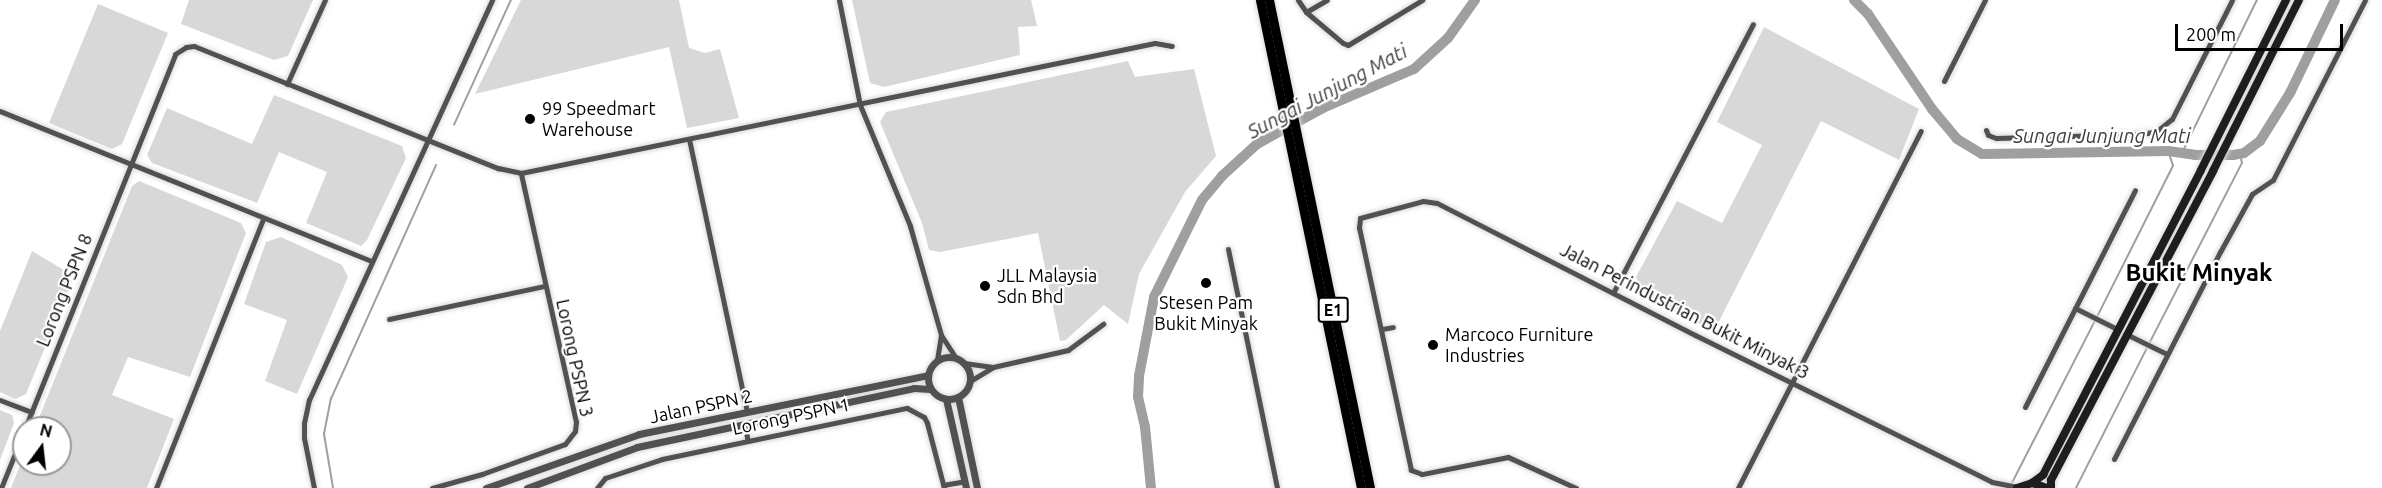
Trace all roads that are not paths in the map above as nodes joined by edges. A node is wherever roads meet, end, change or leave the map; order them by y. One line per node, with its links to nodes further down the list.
1 (325, 0): 18 (street)
2 (492, 0): 25 (street)
3 (839, 0): 19 (street)
4 (1260, 0): 21 (highway, E1)
5 (1269, 0): 21 (highway, E1)
6 (1298, 0): 14 (street)
7 (1327, 0): 14 (street)
8 (1422, 0): 14 (street)
9 (1985, 0): 17 (street)
10 (2232, 0): 22 (street)
11 (2286, 0): 39 (main road)
12 (2299, 0): 41 (main road)
13 (2366, 0): 42 (street)
14 (1306, 12)
15 (1753, 24): 33 (street)
16 (1172, 46): 19 (street)
17 (1944, 81)
18 (287, 84): 25 (street); 26 (street, Lorong PSPN 8)
19 (860, 105): 24 (street); 40 (street)
20 (0, 111): 26 (street)
21 (1287, 112): 77 (highway, E1); 78 (highway, E1)
22 (1986, 130)
23 (1921, 131): 49 (street)
24 (689, 139): 27 (street); 55 (street)
25 (427, 140): 27 (street); 31 (street)
26 (131, 162): 29 (street); 56 (street, Lorong PSPN 8)
27 (521, 173): 32 (street, Lorong PSPN 3)
28 (2135, 190): 34 (street)
29 (262, 219): 31 (street); 69 (street)
30 (1228, 249): 76 (street)
31 (371, 261): 70 (street)
32 (544, 286): 35 (street); 62 (street, Lorong PSPN 3)
33 (1613, 293): 38 (street, Jalan Perindustrian Bukit Minyak 3); 49 (street, Jalan Perindustrian Bukit Minyak 3)
34 (2075, 308): 39 (street); 54 (street)
35 (389, 319)
36 (1103, 324): 46 (street)
37 (1393, 327): 38 (street)
38 (1382, 329): 79 (street)
39 (2117, 329): 64 (main road)
40 (940, 334): 43 (street); 44 (street)
41 (2126, 334): 42 (street); 83 (main road)
42 (2168, 354): 60 (street)
43 (956, 358): 44 (street); 45 (street)
44 (937, 360): 47 (street)
45 (964, 363): 46 (street); 48 (street)
46 (993, 367): 48 (street)
47 (928, 375): 50 (street); 55 (street, Jalan PSPN 2)
48 (970, 381): 51 (street)
49 (1791, 382): 63 (street, Jalan Perindustrian Bukit Minyak 3); 80 (street)
50 (930, 389): 52 (street); 58 (street, Jalan PSPN 2)
51 (958, 397): 52 (street); 75 (street)
52 (946, 399): 65 (street)
53 (0, 400): 56 (street)
54 (2025, 407)
55 (747, 411): 72 (street, Jalan PSPN 2)
56 (32, 412): 57 (street, Lorong PSPN 8)
57 (30, 416)
58 (744, 424): 59 (street); 73 (street, Jalan PSPN 2)
59 (748, 441): 66 (street, Lorong PSPN 1); 74 (street, Lorong PSPN 1)
60 (2114, 459)
61 (12, 461): 68 (street, Lorong PSPN 8)
62 (482, 474): 71 (street, Lorong PSPN 3); 72 (street)
63 (1992, 482): 67 (street, Jalan Perindustrian Bukit Minyak 3); 81 (street)
64 (2032, 483): 67 (main road); 82 (main road)
65 (966, 484): 66 (street)
66 (943, 487)
67 (2014, 487)
68 (1, 488)
69 (156, 488)
70 (314, 488)
71 (432, 488)
72 (486, 488)
73 (527, 488)
74 (597, 488)
75 (977, 488)
76 (1277, 488)
77 (1361, 488)
78 (1370, 488)
79 (1576, 488)
80 (1738, 488)
81 (1996, 488)
82 (2047, 488)
83 (2051, 488)

